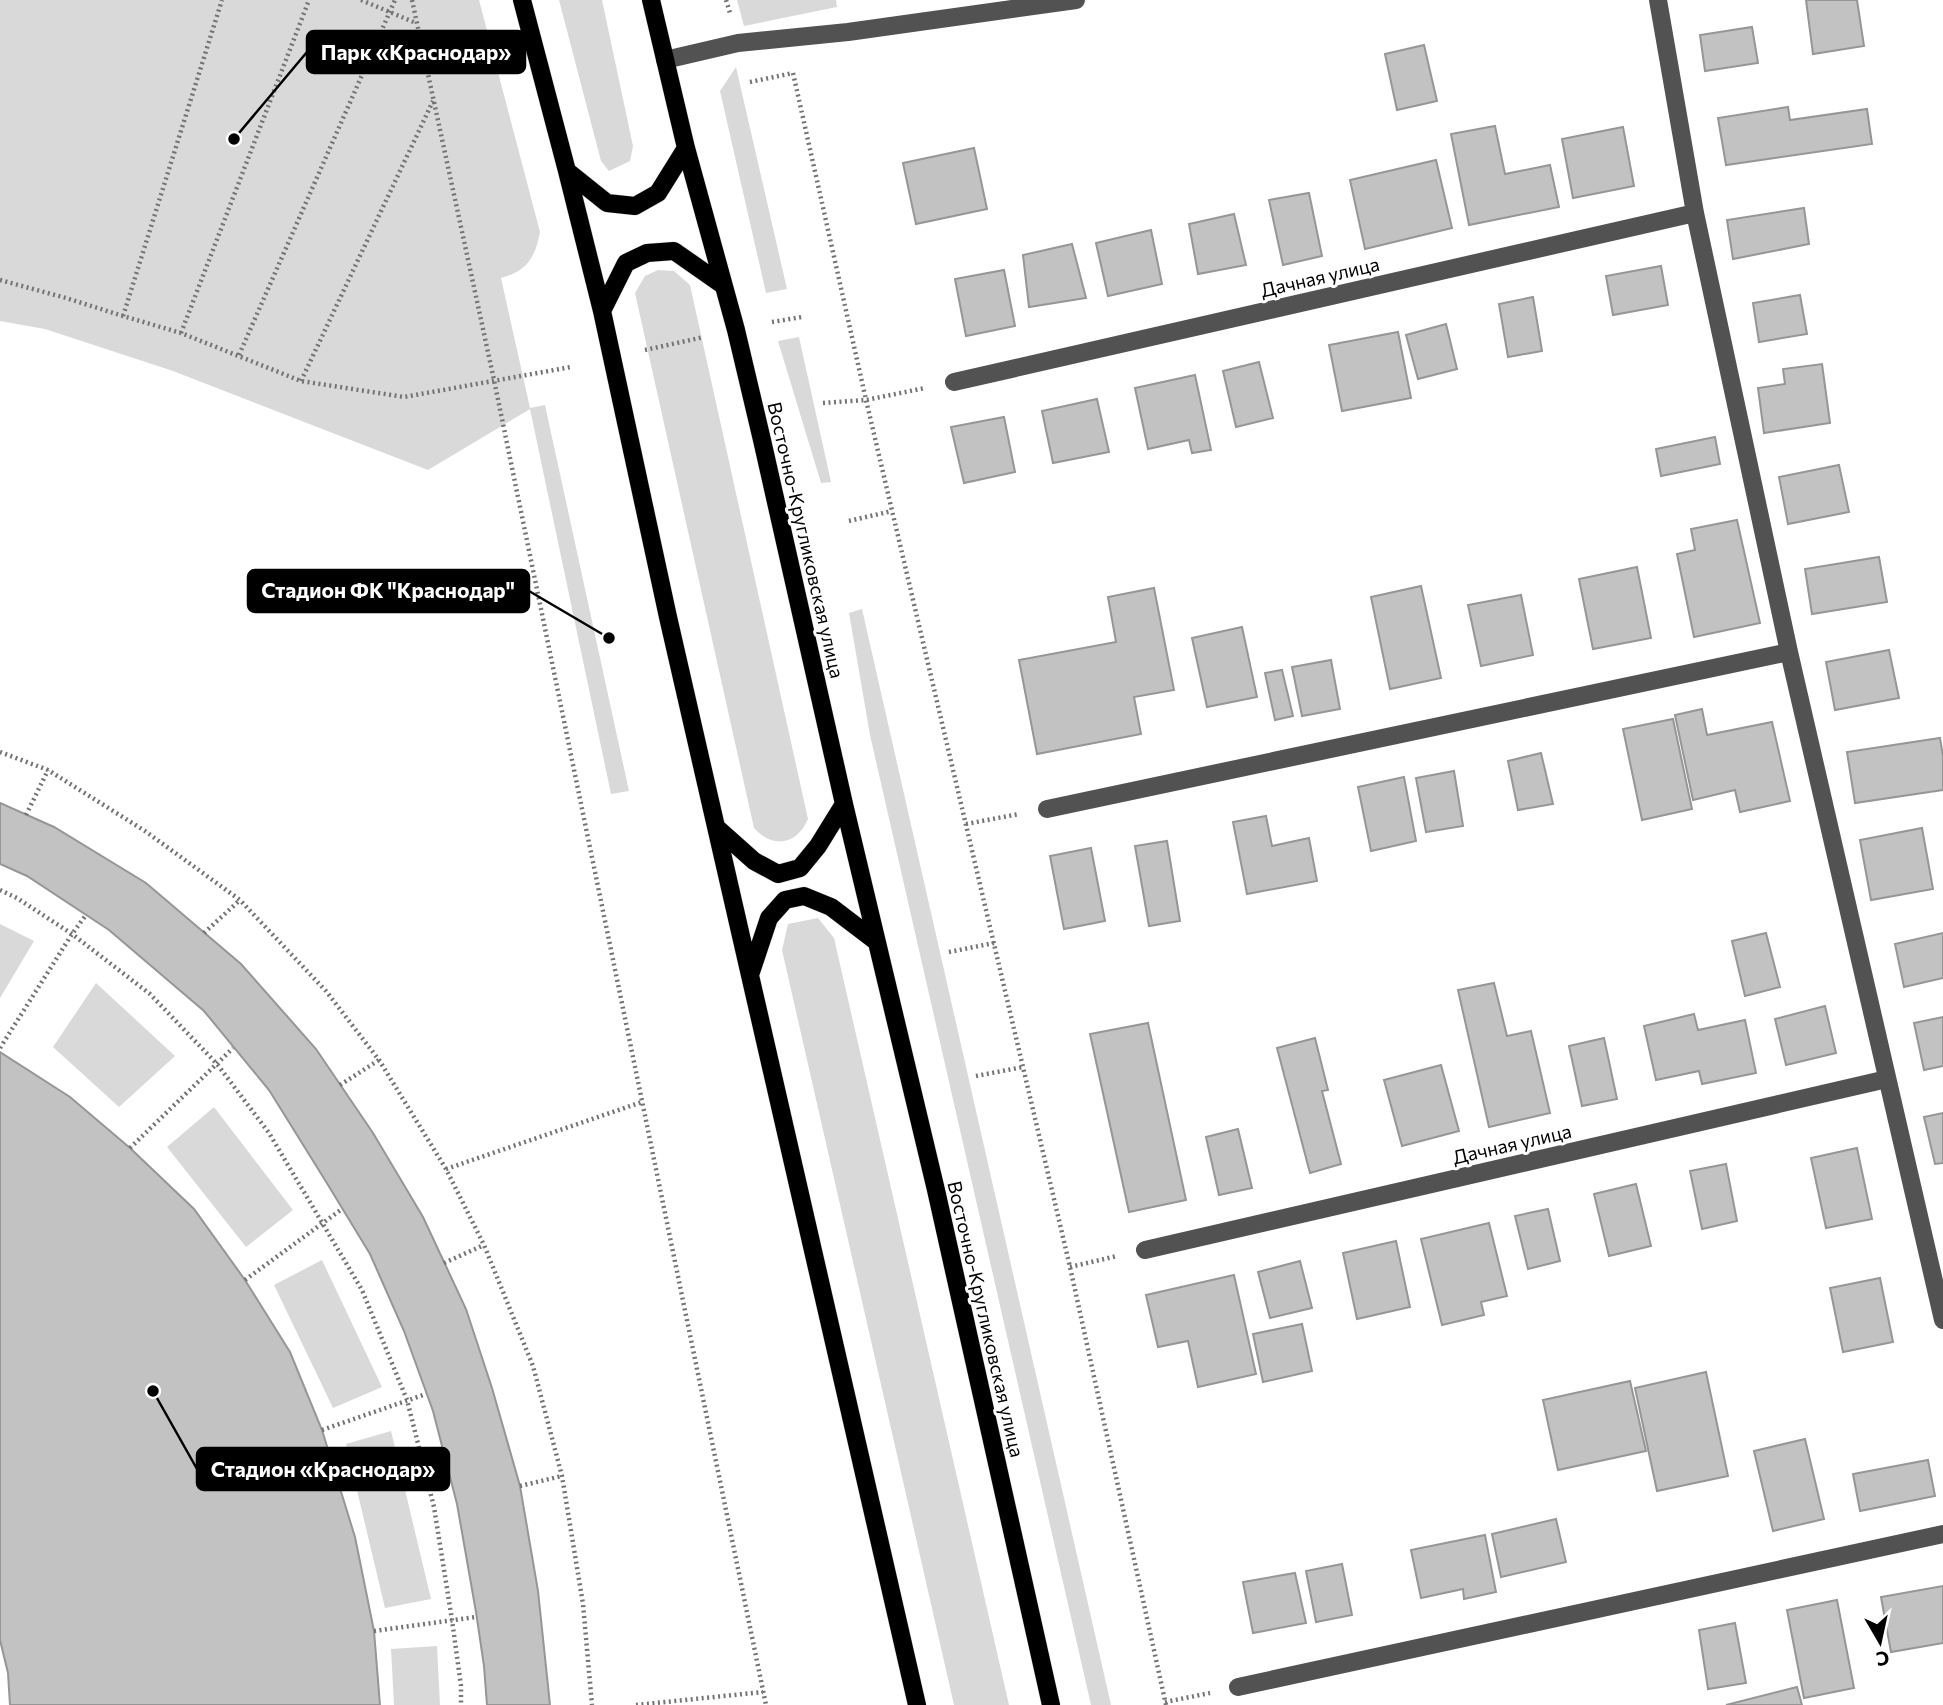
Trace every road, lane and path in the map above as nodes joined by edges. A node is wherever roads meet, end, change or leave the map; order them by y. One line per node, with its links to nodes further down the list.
1 (222, 0): 23 (path)
2 (309, 0): 26 (path)
3 (361, 0): 11 (path)
4 (395, 0): 11 (path)
5 (412, 0): 13 (path)
6 (522, 0): 18 (main road)
7 (651, 0): 14 (main road, Восточно-Кругликовская улица)
8 (726, 0): 12 (path)
9 (1076, 0): 14 (street)
10 (1658, 0): 19 (street)
11 (390, 11): 13 (path); 29 (path)
12 (730, 13)
13 (417, 23): 16 (path)
14 (666, 60): 17 (main road, Восточно-Кругликовская улица)
15 (750, 82): 34 (path)
16 (433, 100): 31 (path); 32 (path)
17 (686, 148): 18 (main road); 21 (main road, Восточно-Кругликовская улица)
18 (567, 172): 22 (main road)
19 (1695, 213): 33 (street, Дачная улица); 38 (street)
20 (0, 280): 23 (path)
21 (724, 286): 22 (main road); 41 (main road, Восточно-Кругликовская улица)
22 (602, 311): 45 (main road)
23 (123, 317): 26 (path)
24 (802, 317): 25 (path)
25 (772, 322)
26 (181, 333): 29 (path)
27 (704, 337): 28 (path)
28 (645, 350)
29 (239, 355): 32 (path)
30 (571, 367): 31 (path)
31 (494, 380): 32 (path); 63 (path)
32 (301, 381)
33 (954, 382): 34 (path)
34 (866, 400): 35 (path); 36 (path)
35 (822, 403)
36 (892, 511): 37 (path); 44 (path)
37 (849, 521)
38 (1788, 652): 42 (street); 61 (street)
39 (0, 752): 40 (path)
40 (48, 770): 43 (path); 47 (path)
41 (844, 804): 45 (main road); 51 (main road, Восточно-Кругликовская улица)
42 (1047, 809): 44 (path)
43 (26, 815)
44 (966, 824): 52 (path)
45 (717, 828): 54 (main road)
46 (0, 890): 50 (path)
47 (240, 900): 49 (path); 57 (path)
48 (86, 915): 50 (path)
49 (204, 933)
50 (72, 934): 55 (path); 58 (path)
51 (877, 942): 54 (main road); 91 (main road, Восточно-Кругликовская улица)
52 (994, 943): 53 (path); 59 (path)
53 (948, 952)
54 (751, 972): 90 (main road)
55 (0, 1048)
56 (233, 1048): 58 (path)
57 (379, 1060): 62 (path); 65 (path)
58 (217, 1063): 64 (path); 67 (path)
59 (1023, 1067): 60 (path); 71 (path)
60 (976, 1076)
61 (1887, 1079): 69 (street, Дачная улица); 73 (street)
62 (340, 1084)
63 (642, 1102): 65 (path); 84 (path)
64 (130, 1148)
65 (446, 1169): 68 (path)
66 (342, 1209): 67 (path)
67 (323, 1223): 72 (path); 75 (path)
68 (484, 1245): 70 (path); 77 (path)
69 (1145, 1250): 71 (path)
70 (444, 1263)
71 (1070, 1267): 85 (path)
72 (245, 1280)
73 (1943, 1320)
74 (426, 1394): 75 (path)
75 (407, 1400): 76 (path); 81 (path)
76 (323, 1430)
77 (562, 1476): 78 (path); 87 (path)
78 (520, 1486)
79 (1943, 1534): 83 (street)
80 (476, 1617): 81 (path)
81 (452, 1620): 82 (path); 86 (path)
82 (374, 1631)
83 (1238, 1687): 85 (path)
84 (763, 1692): 88 (path); 89 (path)
85 (1166, 1704)
86 (461, 1705)
87 (592, 1705)
88 (636, 1705)
89 (766, 1705)
90 (917, 1705)
91 (1051, 1705)

